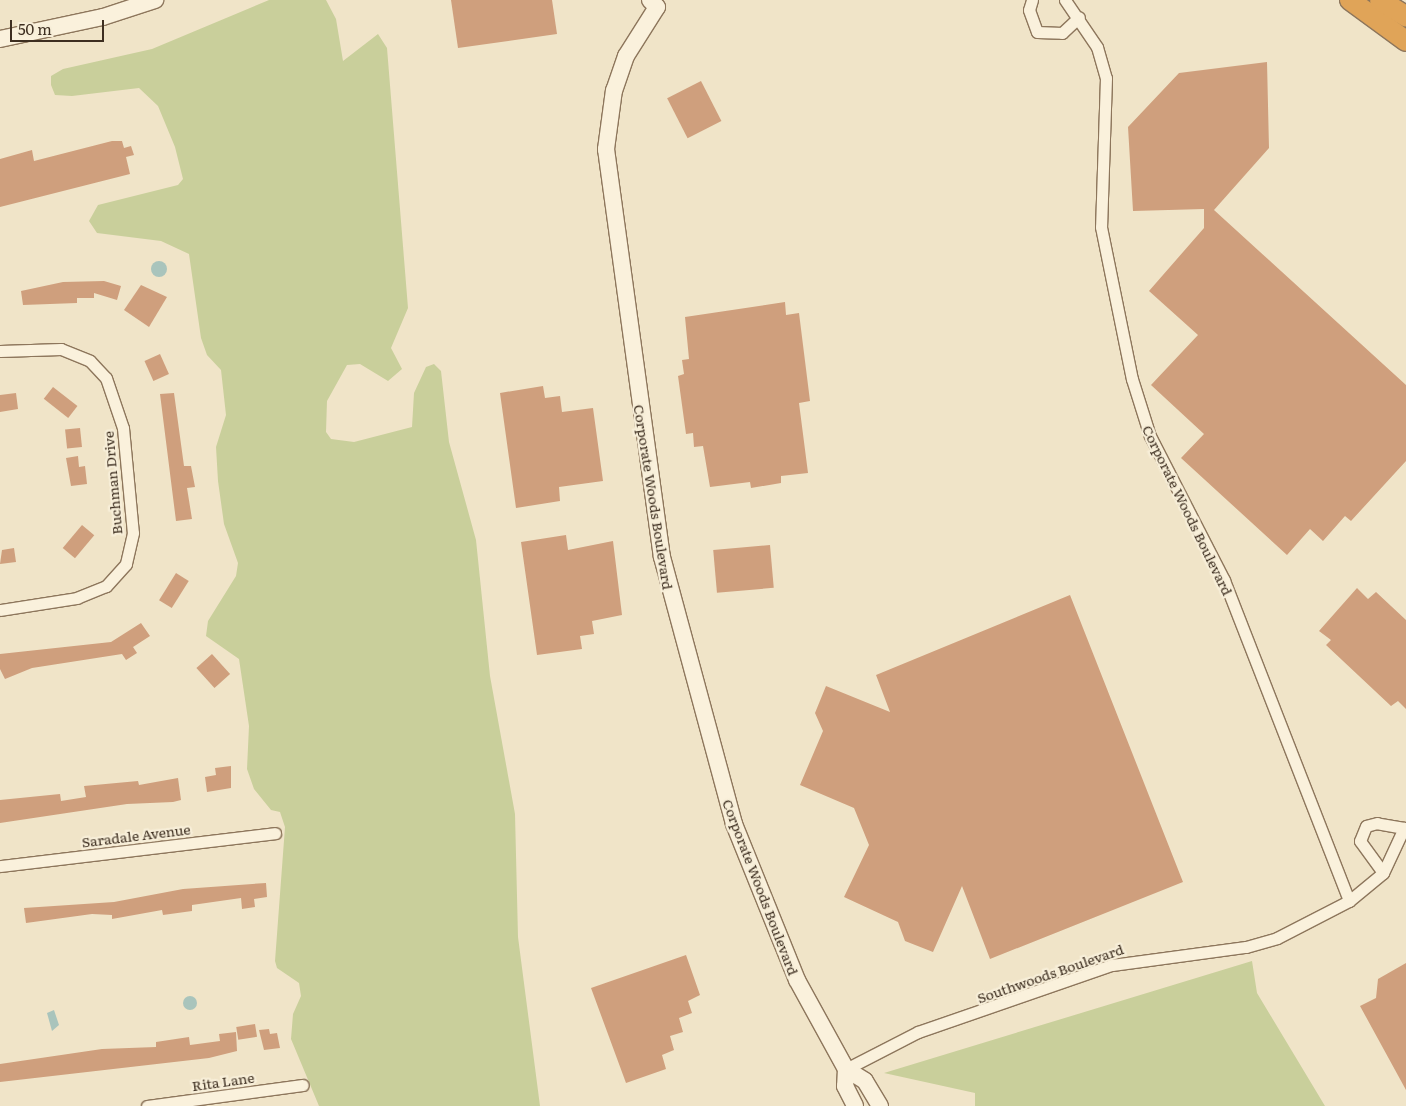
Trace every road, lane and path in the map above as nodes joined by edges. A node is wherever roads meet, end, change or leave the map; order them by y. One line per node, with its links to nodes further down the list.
1 (155, 0): 9 (street)
2 (1032, 0): 8 (street)
3 (1065, 0): 8 (street, Corporate Woods Boulevard)
4 (1350, 0): 10 (highway)
5 (1380, 0): 7 (highway)
6 (658, 2): 17 (street, Corporate Woods Boulevard)
7 (1406, 16)
8 (1079, 18): 16 (street, Corporate Woods Boulevard)
9 (0, 39)
10 (1406, 41)
11 (0, 351): 12 (street, Buchman Drive)
12 (0, 610)
13 (275, 833): 14 (street, Saradale Avenue)
14 (0, 866)
15 (1383, 874): 15 (street, Southwoods Boulevard); 16 (street, Southwoods Boulevard)
16 (1349, 901): 17 (street, Southwoods Boulevard)
17 (846, 1070): 20 (street, Corporate Woods Boulevard); 21 (street, Corporate Woods Boulevard)
18 (303, 1085): 19 (street, Rita Lane)
19 (147, 1106)
20 (855, 1106)
21 (880, 1106)

